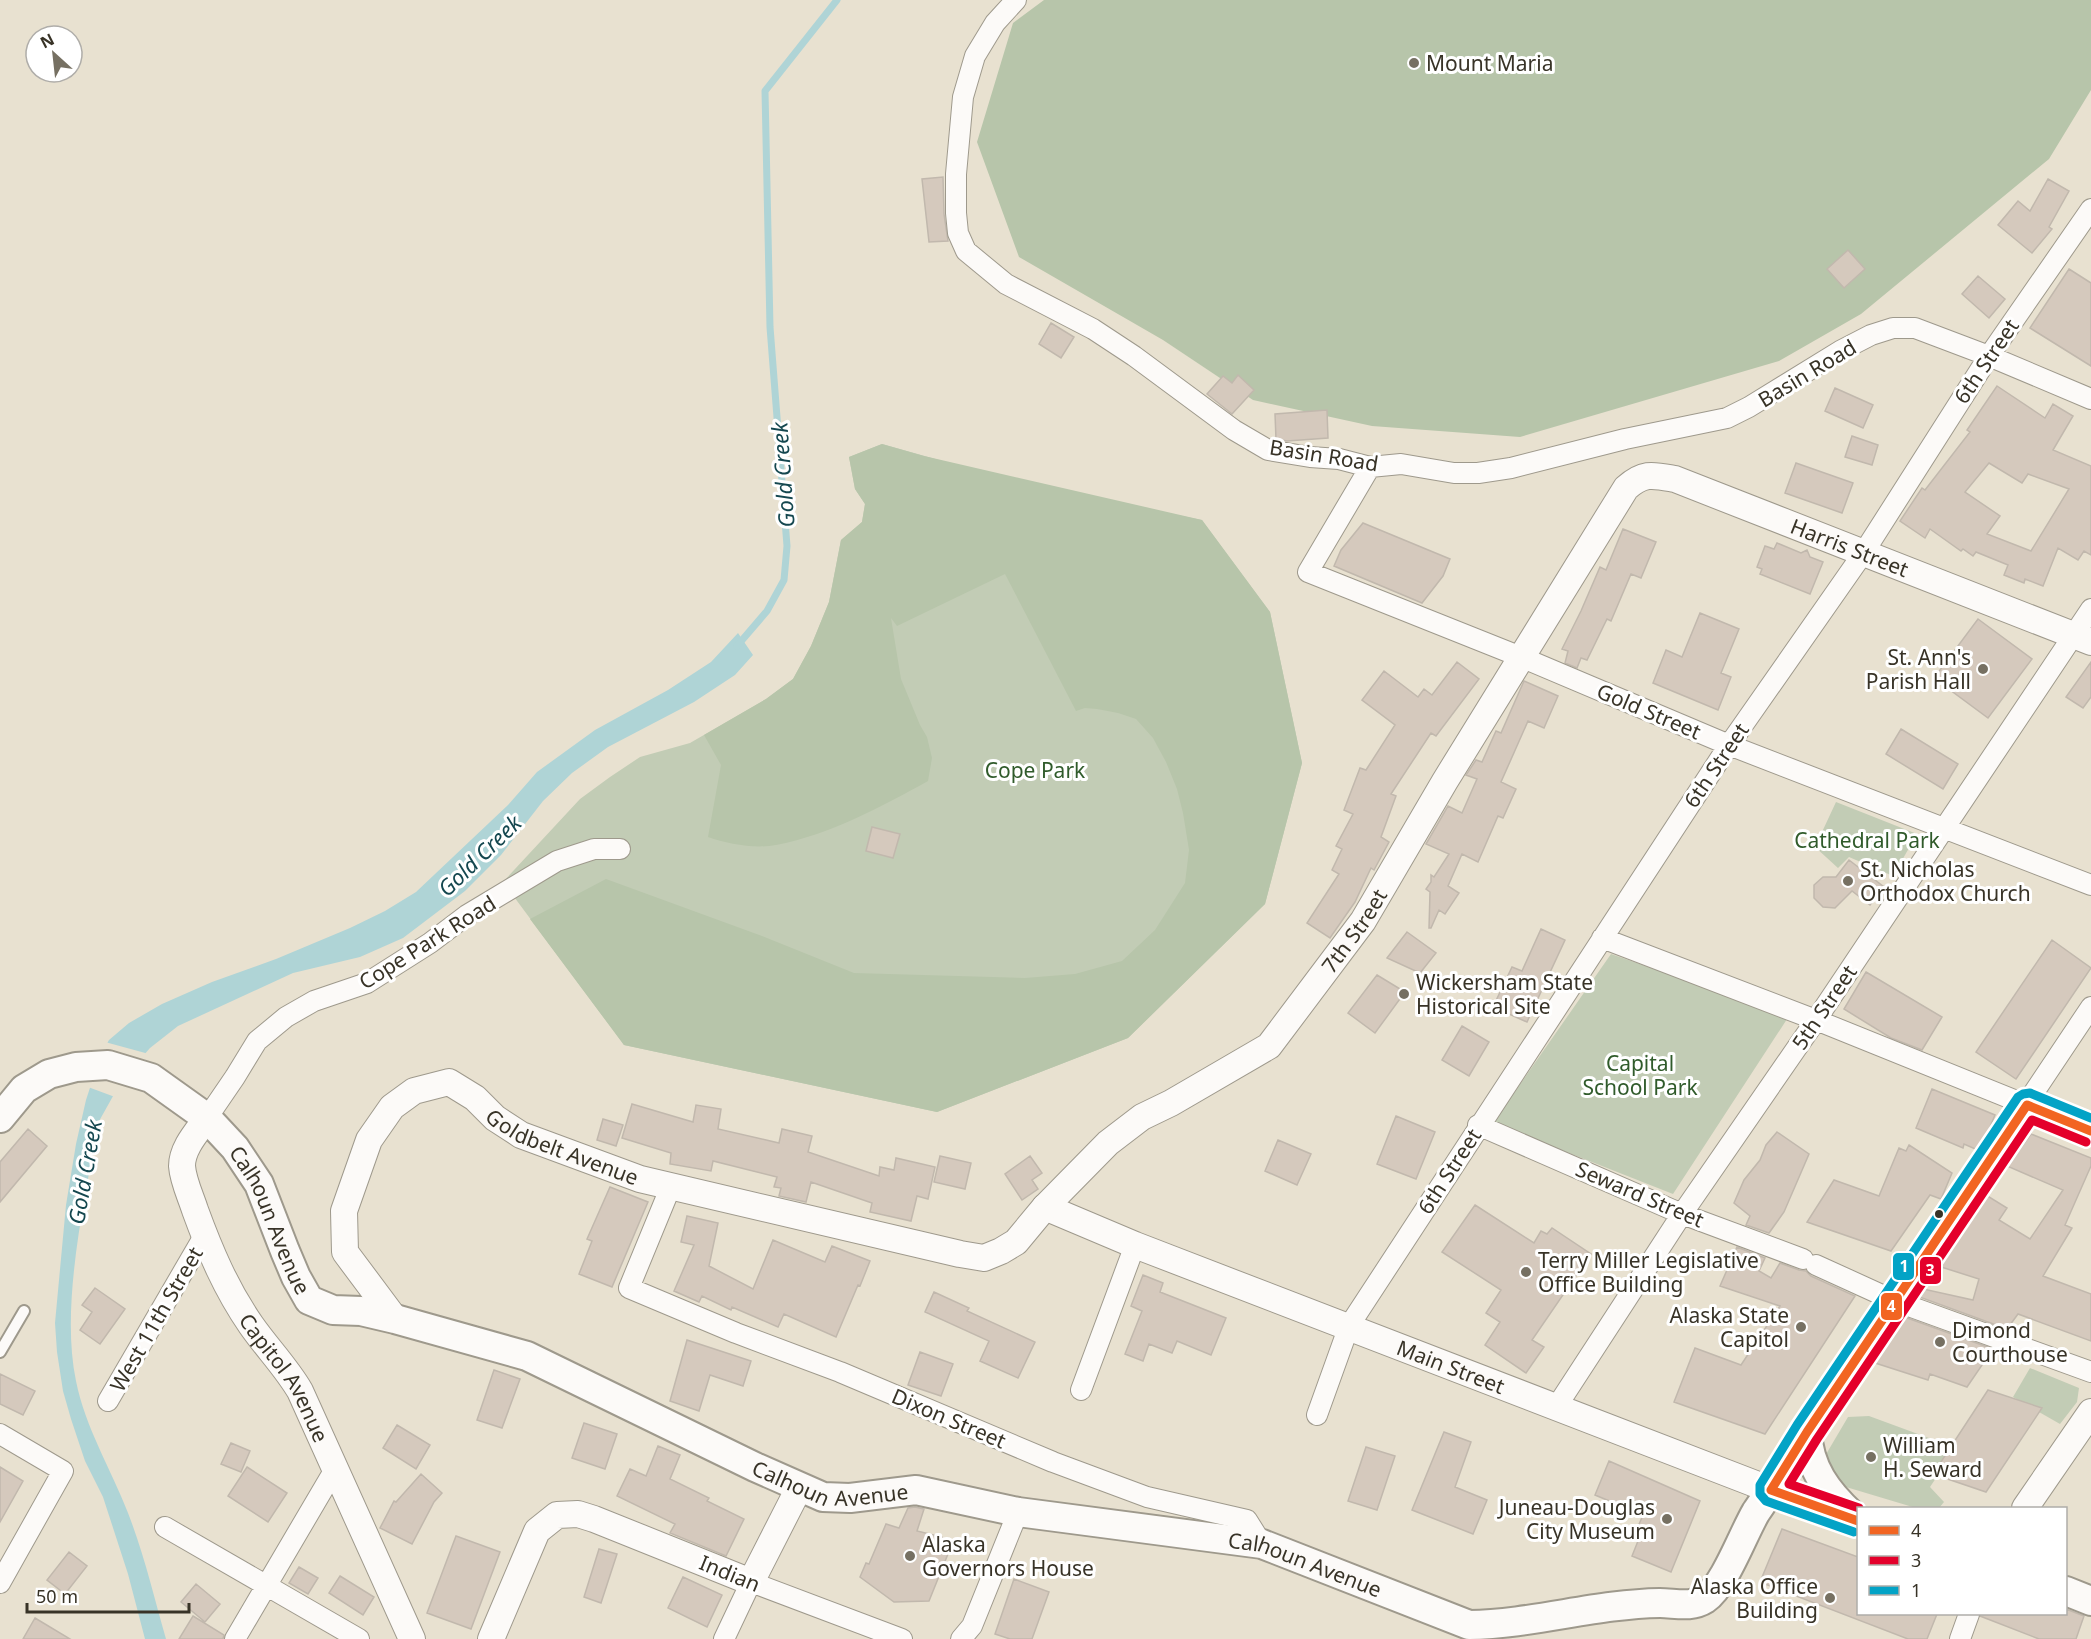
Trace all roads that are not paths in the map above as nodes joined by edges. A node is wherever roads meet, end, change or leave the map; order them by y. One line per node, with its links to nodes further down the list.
1 (1016, 0): 5 (street, Basin Road)
2 (2091, 209): 3 (street, 6th Street)
3 (1989, 356): 4 (street, Basin Road); 5 (street, Basin Road); 7 (street, 6th Street)
4 (2091, 399)
5 (1370, 466): 10 (street, Gold Street)
6 (1616, 504): 7 (street, Harris Street); 10 (street, 7th Street)
7 (1864, 552): 9 (street, Harris Street); 11 (street, 6th Street)
8 (2091, 609): 9 (street, 5th Street)
9 (2082, 638): 12 (street, 5th Street)
10 (1521, 657): 11 (street, Gold Street); 24 (street, 7th Street)
11 (1729, 745): 12 (street, Gold Street); 15 (street, 6th Street)
12 (1944, 827): 14 (street, Gold Street); 17 (street, 5th Street)
13 (620, 849): 20 (street, Cope Park Road)
14 (2091, 885)
15 (1602, 938): 17 (street); 21 (street, 6th Street)
16 (2091, 1007): 18 (street)
17 (1816, 1020): 18 (street); 25 (street, 5th Street)
18 (2027, 1105): 22 (street); 29 (street)
19 (0, 1118): 20 (main road, Calhoun Avenue)
20 (207, 1118): 26 (street, Capitol Avenue); 31 (main road, Calhoun Avenue)
21 (1478, 1125): 25 (street, Seward Street); 32 (street, 6th Street)
22 (2091, 1131)
23 (671, 1186): 28 (street, Goldbelt Avenue); 31 (street, Goldbelt Avenue); 50 (street, Dixon Street)
24 (1045, 1207): 27 (street, Main Street); 28 (street, 7th Street)
25 (1682, 1214): 29 (street, Seward Street); 37 (street, 5th Street)
26 (204, 1236): 36 (street, West 11th Street); 42 (street, Capitol Avenue)
27 (1135, 1245): 32 (street, Main Street); 35 (street)
28 (984, 1258)
29 (1895, 1301): 34 (street, Seward Street); 40 (street)
30 (24, 1311): 33 (lane)
31 (395, 1319): 43 (main road, Calhoun Avenue)
32 (1348, 1326): 37 (street, Main Street); 39 (street, 6th Street)
33 (0, 1352)
34 (2091, 1372)
35 (1081, 1390)
36 (108, 1401)
37 (1557, 1406): 44 (street, Main Street)
38 (2091, 1412): 45 (street)
39 (1317, 1416)
40 (1807, 1432): 44 (street); 47 (main road)
41 (0, 1434): 52 (street)
42 (335, 1469): 53 (street); 57 (street, Capitol Avenue)
43 (799, 1488): 46 (main road, Calhoun Avenue); 51 (street)
44 (1771, 1490): 48 (main road, Main Street); 50 (main road, Calhoun Avenue)
45 (2026, 1507)
46 (1018, 1512): 50 (main road, Calhoun Avenue); 63 (street)
47 (1857, 1520)
48 (1857, 1521)
49 (165, 1527): 53 (street)
50 (1262, 1544)
51 (751, 1582): 60 (street, Indian); 61 (street); 62 (street, Indian)
52 (0, 1583)
53 (267, 1585): 58 (street); 59 (street)
54 (2067, 1591): 55 (main road)
55 (2091, 1601)
56 (1969, 1615): 64 (street)
57 (409, 1638)
58 (235, 1639)
59 (359, 1639)
60 (491, 1639)
61 (723, 1639)
62 (902, 1639)
63 (961, 1639)
64 (1960, 1639)

